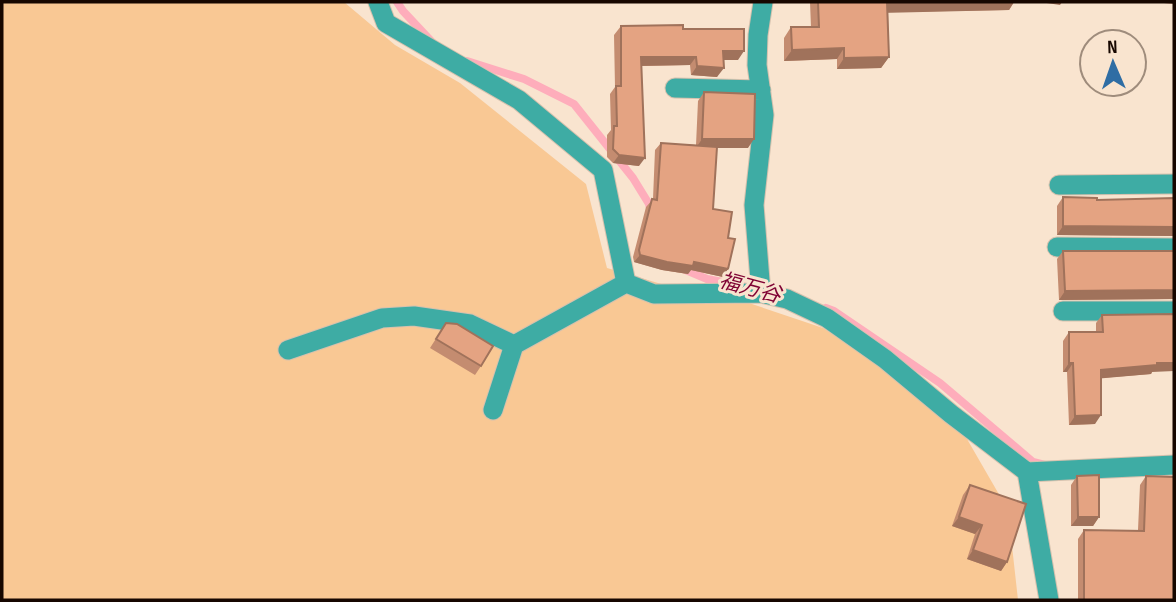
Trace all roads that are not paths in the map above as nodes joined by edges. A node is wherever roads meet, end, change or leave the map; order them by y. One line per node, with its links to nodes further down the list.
1 (377, 2): 9 (street)
2 (763, 2): 4 (street)
3 (675, 88): 4 (street)
4 (761, 90): 10 (street)
5 (1174, 184): 6 (street)
6 (1059, 185)
7 (1056, 247): 8 (street)
8 (1174, 248)
9 (626, 283): 10 (street); 13 (street)
10 (761, 293): 17 (street)
11 (1174, 311): 12 (street)
12 (1063, 312)
13 (514, 345): 14 (street); 15 (street)
14 (288, 350)
15 (492, 410)
16 (1174, 465): 17 (street)
17 (1027, 472): 18 (street)
18 (1049, 600)

